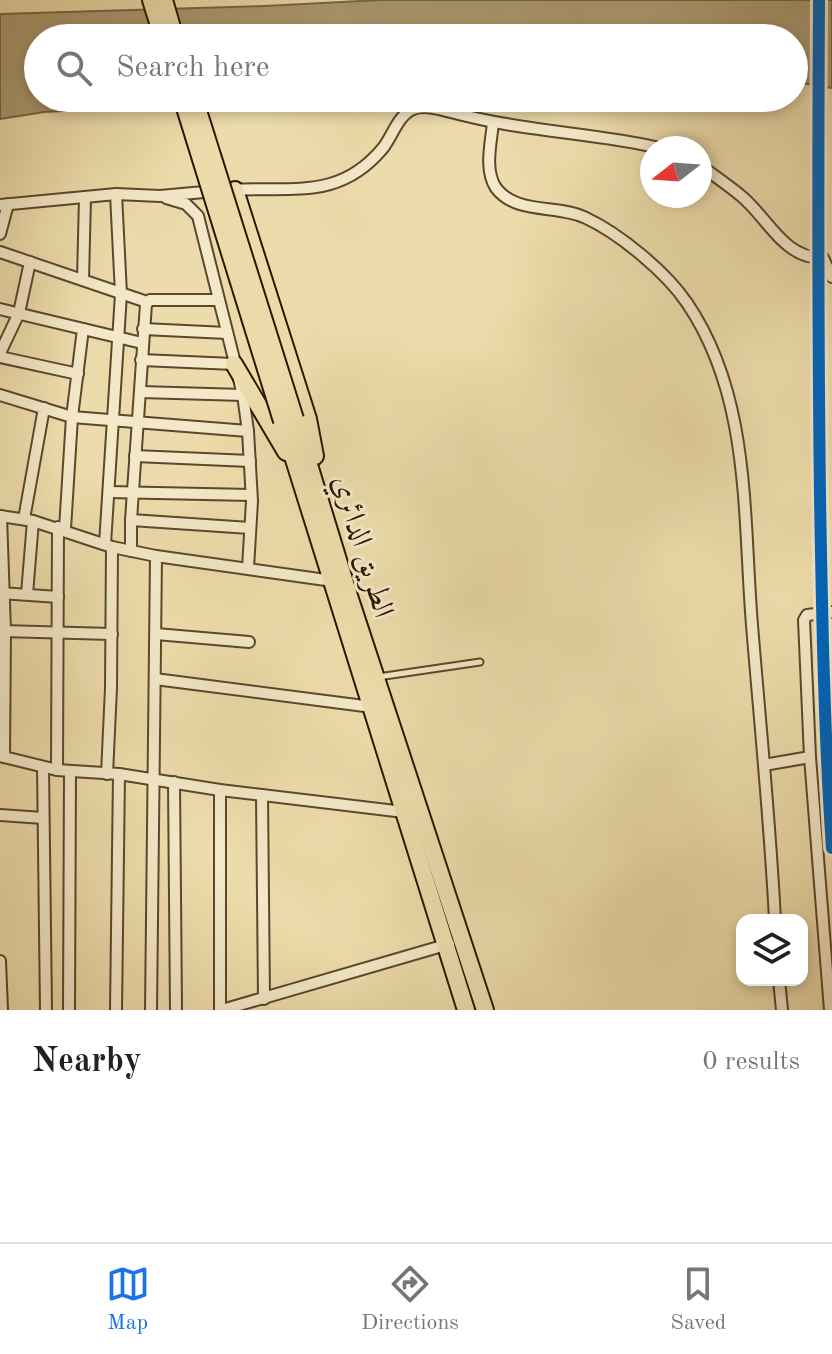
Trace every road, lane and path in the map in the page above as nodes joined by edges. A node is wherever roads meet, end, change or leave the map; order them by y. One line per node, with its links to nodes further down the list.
1 (151, 0): 3 (highway)
2 (164, 0): 4 (highway)
3 (159, 24)
4 (171, 24)
5 (187, 112): 42 (highway, الطريق الدائري, bridge)
6 (198, 112): 42 (highway, الطريق الدائري, bridge)
7 (409, 112): 12 (street)
8 (447, 112): 9 (street)
9 (493, 123): 10 (street); 78 (street)
10 (640, 144)
11 (712, 174): 20 (street)
12 (235, 190): 14 (street); 47 (highway)
13 (116, 194): 14 (street); 15 (street); 22 (street)
14 (160, 196): 23 (street)
15 (85, 197): 16 (street); 21 (street)
16 (4, 204): 17 (street)
17 (0, 234)
18 (0, 252): 19 (street)
19 (30, 262): 21 (street); 26 (street)
20 (832, 277)
21 (83, 280): 22 (street)
22 (121, 294): 24 (street); 30 (street)
23 (217, 300): 24 (street); 29 (street)
24 (147, 302): 28 (street)
25 (0, 309): 26 (street)
26 (19, 313): 27 (street); 32 (street)
27 (83, 329): 30 (street); 35 (street)
28 (143, 329): 29 (street); 31 (street)
29 (227, 333): 34 (street)
30 (118, 338): 31 (street); 41 (street)
31 (142, 343): 33 (street)
32 (0, 355): 35 (street)
33 (141, 360): 34 (street); 36 (street)
34 (234, 364): 38 (street); 47 (highway)
35 (78, 374): 40 (street)
36 (141, 392): 38 (street); 43 (street)
37 (0, 395): 39 (street)
38 (243, 395): 44 (street)
39 (44, 408): 40 (street); 52 (street)
40 (72, 417): 41 (street); 54 (street)
41 (111, 418): 43 (street); 48 (street)
42 (289, 420): 47 (highway, الطريق الدائري)
43 (137, 421): 44 (street); 45 (street)
44 (248, 431): 46 (street)
45 (135, 456): 46 (street); 49 (street)
46 (250, 461): 50 (street)
47 (306, 477): 60 (highway, الطريق الدائري); 72 (highway, الطريق الدائري)
48 (109, 492): 49 (street); 56 (street)
49 (133, 492): 50 (street); 53 (street)
50 (251, 495): 55 (street)
51 (1, 516): 52 (street); 61 (street)
52 (29, 520): 54 (street); 62 (street)
53 (131, 520): 55 (street); 57 (street)
54 (61, 528): 56 (street); 63 (street)
55 (250, 528): 59 (street)
56 (109, 545): 57 (street); 67 (street)
57 (131, 551): 58 (street)
58 (156, 556): 59 (street); 68 (street)
59 (248, 568): 60 (street)
60 (333, 581): 74 (highway, الطريق الدائري)
61 (2, 593): 62 (street); 65 (street)
62 (27, 594): 63 (street)
63 (58, 597): 66 (street)
64 (832, 612): 77 (street)
65 (3, 631): 66 (street); 71 (street)
66 (58, 631): 67 (street); 80 (street)
67 (112, 634): 82 (street)
68 (156, 634): 69 (street); 73 (street)
69 (249, 642)
70 (480, 662): 72 (lane)
71 (2, 667): 75 (street)
72 (376, 677): 91 (highway, الطريق الدائري)
73 (155, 679): 74 (street); 83 (street)
74 (372, 707): 87 (highway, الطريق الدائري)
75 (2, 712): 76 (street)
76 (2, 757): 79 (street)
77 (810, 757): 78 (street); 105 (street)
78 (764, 765): 90 (street)
79 (43, 767): 80 (street); 89 (street)
80 (57, 770): 81 (street)
81 (70, 771): 82 (street); 97 (street)
82 (113, 774): 83 (street); 98 (street)
83 (155, 779): 84 (street); 99 (street)
84 (174, 782): 85 (street); 100 (street)
85 (220, 790): 86 (street); 101 (street)
86 (262, 795): 87 (street); 94 (street)
87 (404, 812): 91 (highway, الطريق الدائري)
88 (0, 815): 89 (street)
89 (43, 818): 96 (street)
90 (775, 914)
91 (454, 942): 94 (street); 102 (highway, الطريق الدائري); 103 (highway, الطريق الدائري)
92 (0, 961): 95 (street)
93 (780, 986): 104 (street)
94 (264, 999): 101 (street)
95 (2, 1010)
96 (46, 1010)
97 (69, 1010)
98 (116, 1010)
99 (151, 1010)
100 (176, 1010)
101 (221, 1010)
102 (466, 1010)
103 (485, 1010)
104 (782, 1010)
105 (830, 1010)

